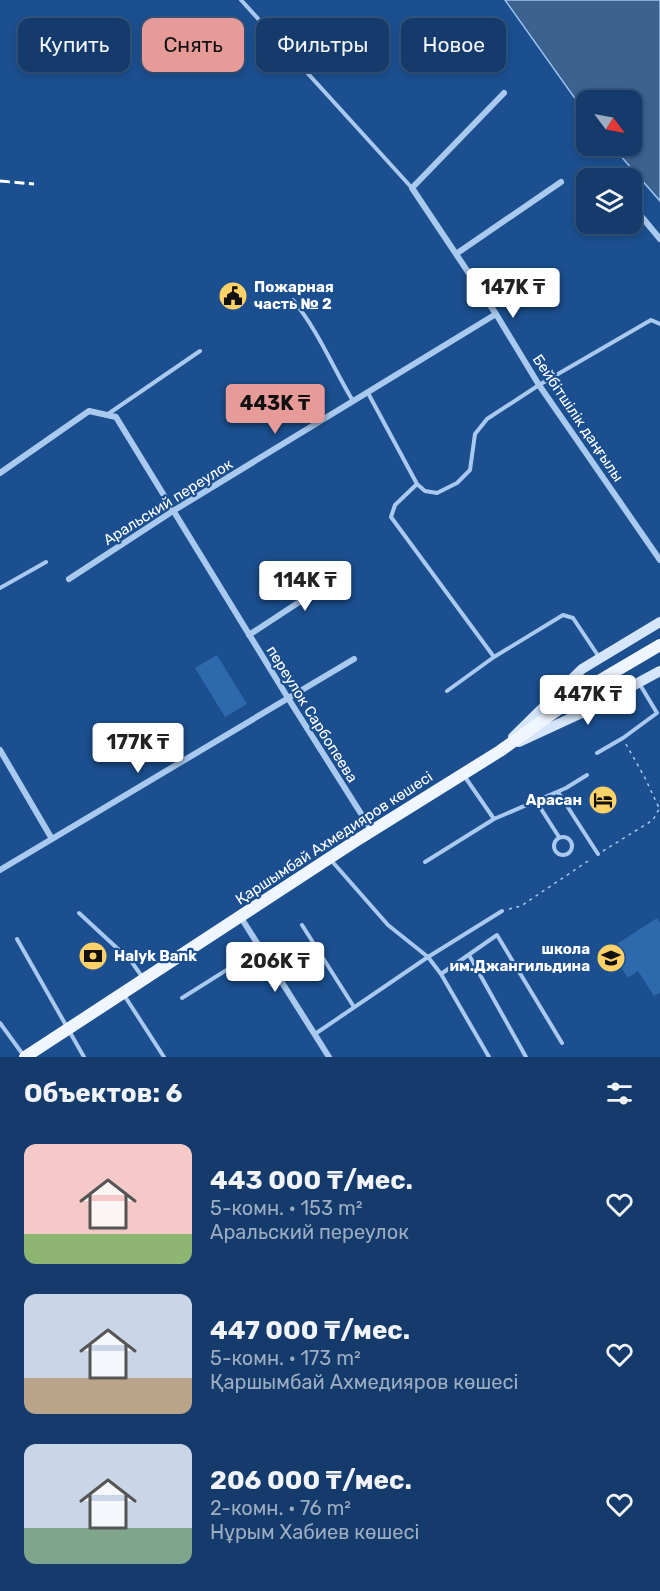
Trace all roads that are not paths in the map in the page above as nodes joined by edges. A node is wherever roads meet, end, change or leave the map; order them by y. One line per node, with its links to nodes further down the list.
1 (241, 0): 4 (lane)
2 (504, 93): 4 (street)
3 (561, 182): 7 (street)
4 (412, 188): 7 (street, Бейбітшілік даңғылы)
5 (642, 217): 6 (street)
6 (660, 239)
7 (456, 254): 9 (street, Бейбітшілік даңғылы)
8 (293, 300): 14 (lane)
9 (496, 314): 12 (street, Бейбітшілік даңғылы); 13 (street, Аральский переулок)
10 (660, 324): 12 (lane)
11 (200, 351): 15 (lane)
12 (540, 385): 17 (lane); 19 (street, Бейбітшілік даңғылы)
13 (369, 393): 14 (street, Аральский переулок); 17 (lane)
14 (353, 402): 18 (street, Аральский переулок)
15 (108, 415): 16 (street); 18 (street, переулок Сарбопеева)
16 (0, 473)
17 (417, 484): 27 (lane)
18 (173, 511): 22 (street, Аральский переулок); 25 (street, переулок Сарбопеева)
19 (660, 560)
20 (46, 562): 23 (lane)
21 (348, 570): 25 (street)
22 (69, 579)
23 (0, 588)
24 (660, 622): 28 (street)
25 (249, 635): 33 (street, переулок Сарбопеева)
26 (660, 645): 35 (main road, Қаршымбай Ахмедияров көшесі)
27 (494, 657): 28 (lane); 32 (lane)
28 (600, 658): 35 (street)
29 (354, 659): 33 (street)
30 (660, 671): 31 (street)
31 (639, 682): 35 (street); 36 (lane)
32 (447, 691)
33 (288, 698): 42 (street, переулок Сарбопеева); 44 (street)
34 (0, 750): 44 (street)
35 (500, 751): 37 (main road, Қаршымбай Ахмедияров көшесі)
36 (597, 753)
37 (463, 774): 41 (lane); 42 (main road, Қаршымбай Ахмедияров көшесі)
38 (587, 775): 39 (lane)
39 (558, 792): 40 (lane); 45 (lane)
40 (536, 801): 41 (lane); 43 (lane)
41 (494, 819): 47 (lane)
42 (372, 831): 46 (main road, Қаршымбай Ахмедияров көшесі)
43 (559, 837): 43 (lane)
44 (52, 839): 48 (street)
45 (598, 854)
46 (329, 859): 51 (main road, Қаршымбай Ахмедияров көшесі); 56 (lane)
47 (425, 862)
48 (0, 870)
49 (502, 911): 56 (lane)
50 (79, 913): 58 (lane)
51 (240, 916): 54 (street); 58 (main road, Қаршымбай Ахмедияров көшесі)
52 (302, 925): 61 (lane)
53 (17, 939): 63 (lane)
54 (260, 948): 60 (lane); 64 (street)
55 (469, 955): 57 (lane); 65 (lane); 71 (lane)
56 (428, 957): 57 (lane); 61 (lane)
57 (441, 974): 70 (lane)
58 (143, 979): 59 (main road, Қаршымбай Ахмедияров көшесі)
59 (123, 993): 63 (main road, Қаршымбай Ахмедияров көшесі); 68 (lane)
60 (182, 998)
61 (354, 1007): 64 (lane)
62 (0, 1023): 66 (lane)
63 (69, 1028): 66 (main road, Қаршымбай Ахмедияров көшесі); 67 (lane)
64 (315, 1034): 69 (street)
65 (562, 1043)
66 (24, 1057)
67 (84, 1057)
68 (164, 1057)
69 (329, 1057)
70 (489, 1057)
71 (526, 1057)

